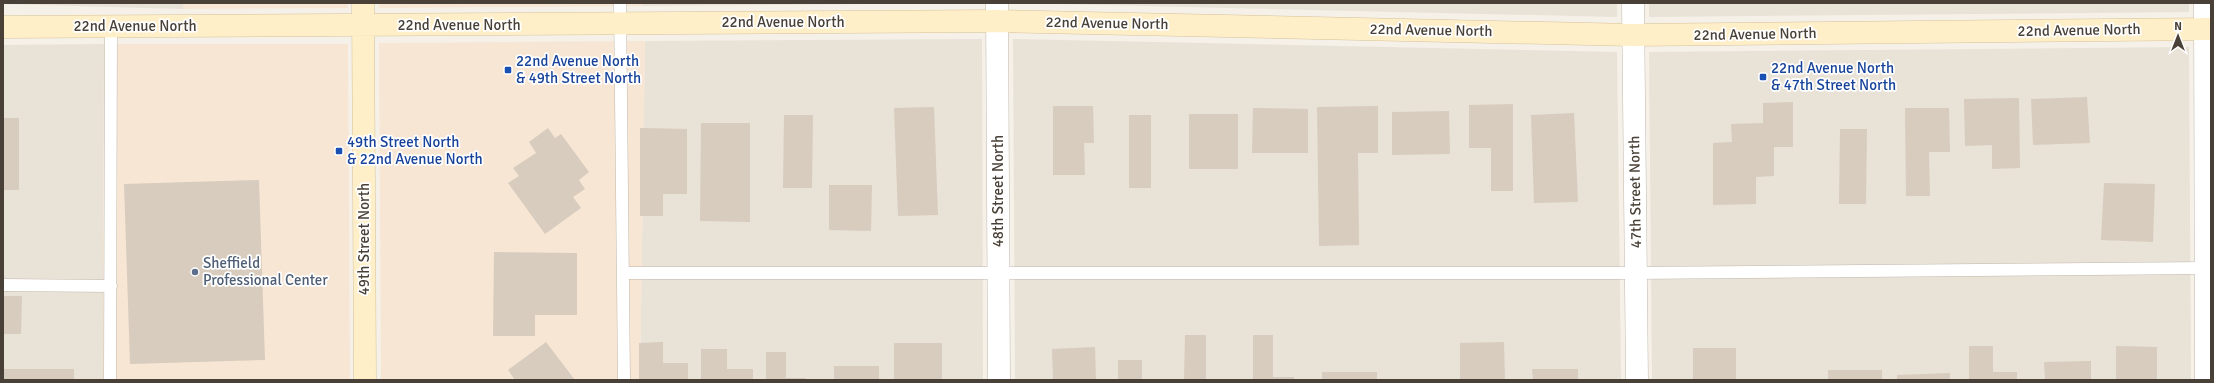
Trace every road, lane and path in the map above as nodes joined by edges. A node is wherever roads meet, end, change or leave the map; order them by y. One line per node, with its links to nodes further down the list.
1 (363, 3): 7 (main road, 49th Street North)
2 (1633, 3): 10 (street, 47th Street North)
3 (2205, 3): 9 (street)
4 (997, 12): 5 (main road, 22nd Avenue North); 10 (main road, 22nd Avenue North); 13 (street, 48th Street North)
5 (620, 13): 7 (main road, 22nd Avenue North); 12 (lane)
6 (111, 26): 7 (main road, 22nd Avenue North); 8 (main road, 22nd Avenue North); 16 (lane)
7 (363, 26): 18 (main road, 49th Street North)
8 (3, 27)
9 (2208, 29): 10 (main road, 22nd Avenue North); 11 (street)
10 (1633, 35): 14 (street, 47th Street North)
11 (2206, 268): 14 (lane); 22 (street)
12 (623, 273): 13 (lane); 19 (lane)
13 (998, 273): 14 (lane); 20 (street, 48th Street North)
14 (1636, 273): 21 (street, 47th Street North)
15 (3, 285): 16 (lane)
16 (111, 286): 17 (lane)
17 (110, 380)
18 (365, 380)
19 (624, 380)
20 (999, 380)
21 (1637, 380)
22 (2206, 380)

